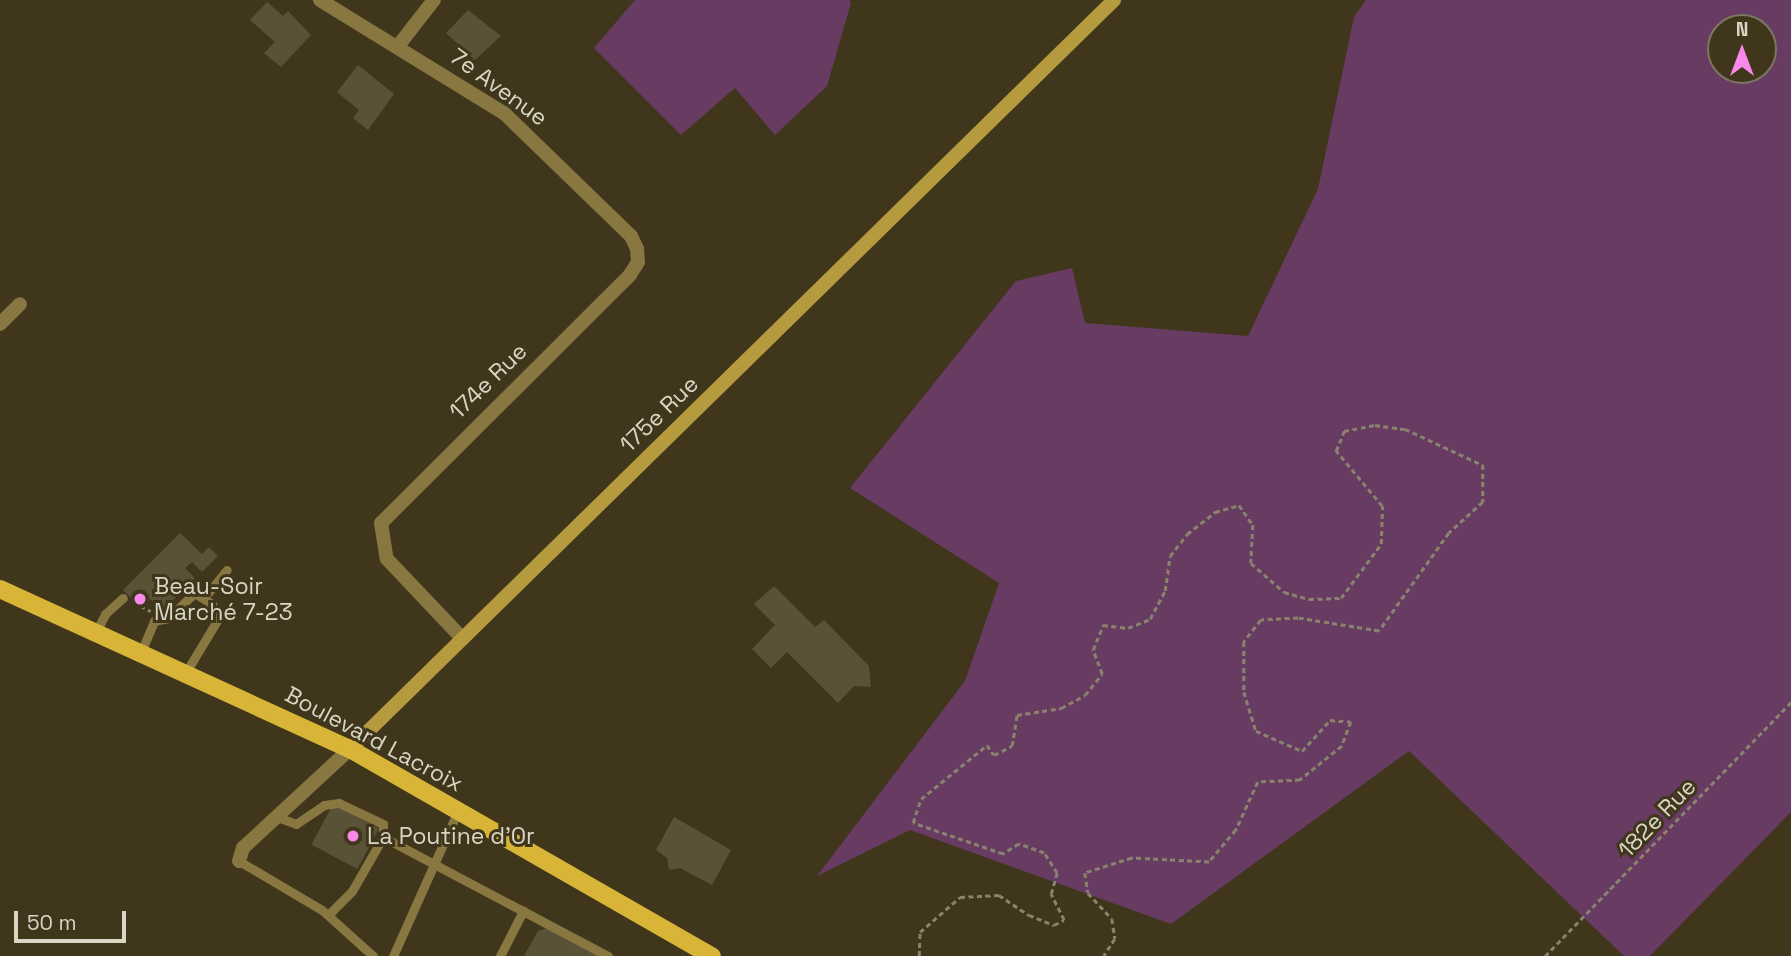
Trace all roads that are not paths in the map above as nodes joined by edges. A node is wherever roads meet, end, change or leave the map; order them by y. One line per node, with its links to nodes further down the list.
1 (320, 0): 4 (street, 7e Avenue)
2 (434, 0): 4 (street)
3 (1114, 0): 13 (street, 175e Rue)
4 (398, 46): 5 (street, 7e Avenue)
5 (630, 275): 13 (street, 174e Rue)
6 (20, 304): 7 (street)
7 (0, 324)
8 (228, 570): 11 (lane)
9 (0, 589): 12 (main road, Boulevard Lacroix)
10 (122, 598): 12 (lane)
11 (204, 598): 14 (lane); 15 (lane)
12 (96, 632): 14 (main road, Boulevard Lacroix)
13 (462, 638): 16 (street, 175e Rue)
14 (141, 652): 15 (main road, Boulevard Lacroix)
15 (186, 672): 16 (main road, Boulevard Lacroix)
16 (350, 749): 17 (main road, Boulevard Lacroix); 18 (street, 175e Rue)
17 (458, 811): 21 (lane); 24 (main road, Boulevard Lacroix)
18 (277, 817): 19 (lane); 20 (street, 175e Rue)
19 (383, 837): 21 (lane); 23 (lane)
20 (239, 861): 23 (lane)
21 (432, 863): 22 (lane); 26 (lane)
22 (523, 911): 27 (lane); 28 (lane)
23 (328, 915): 25 (lane)
24 (703, 954)
25 (373, 956)
26 (393, 956)
27 (500, 956)
28 (608, 956)

